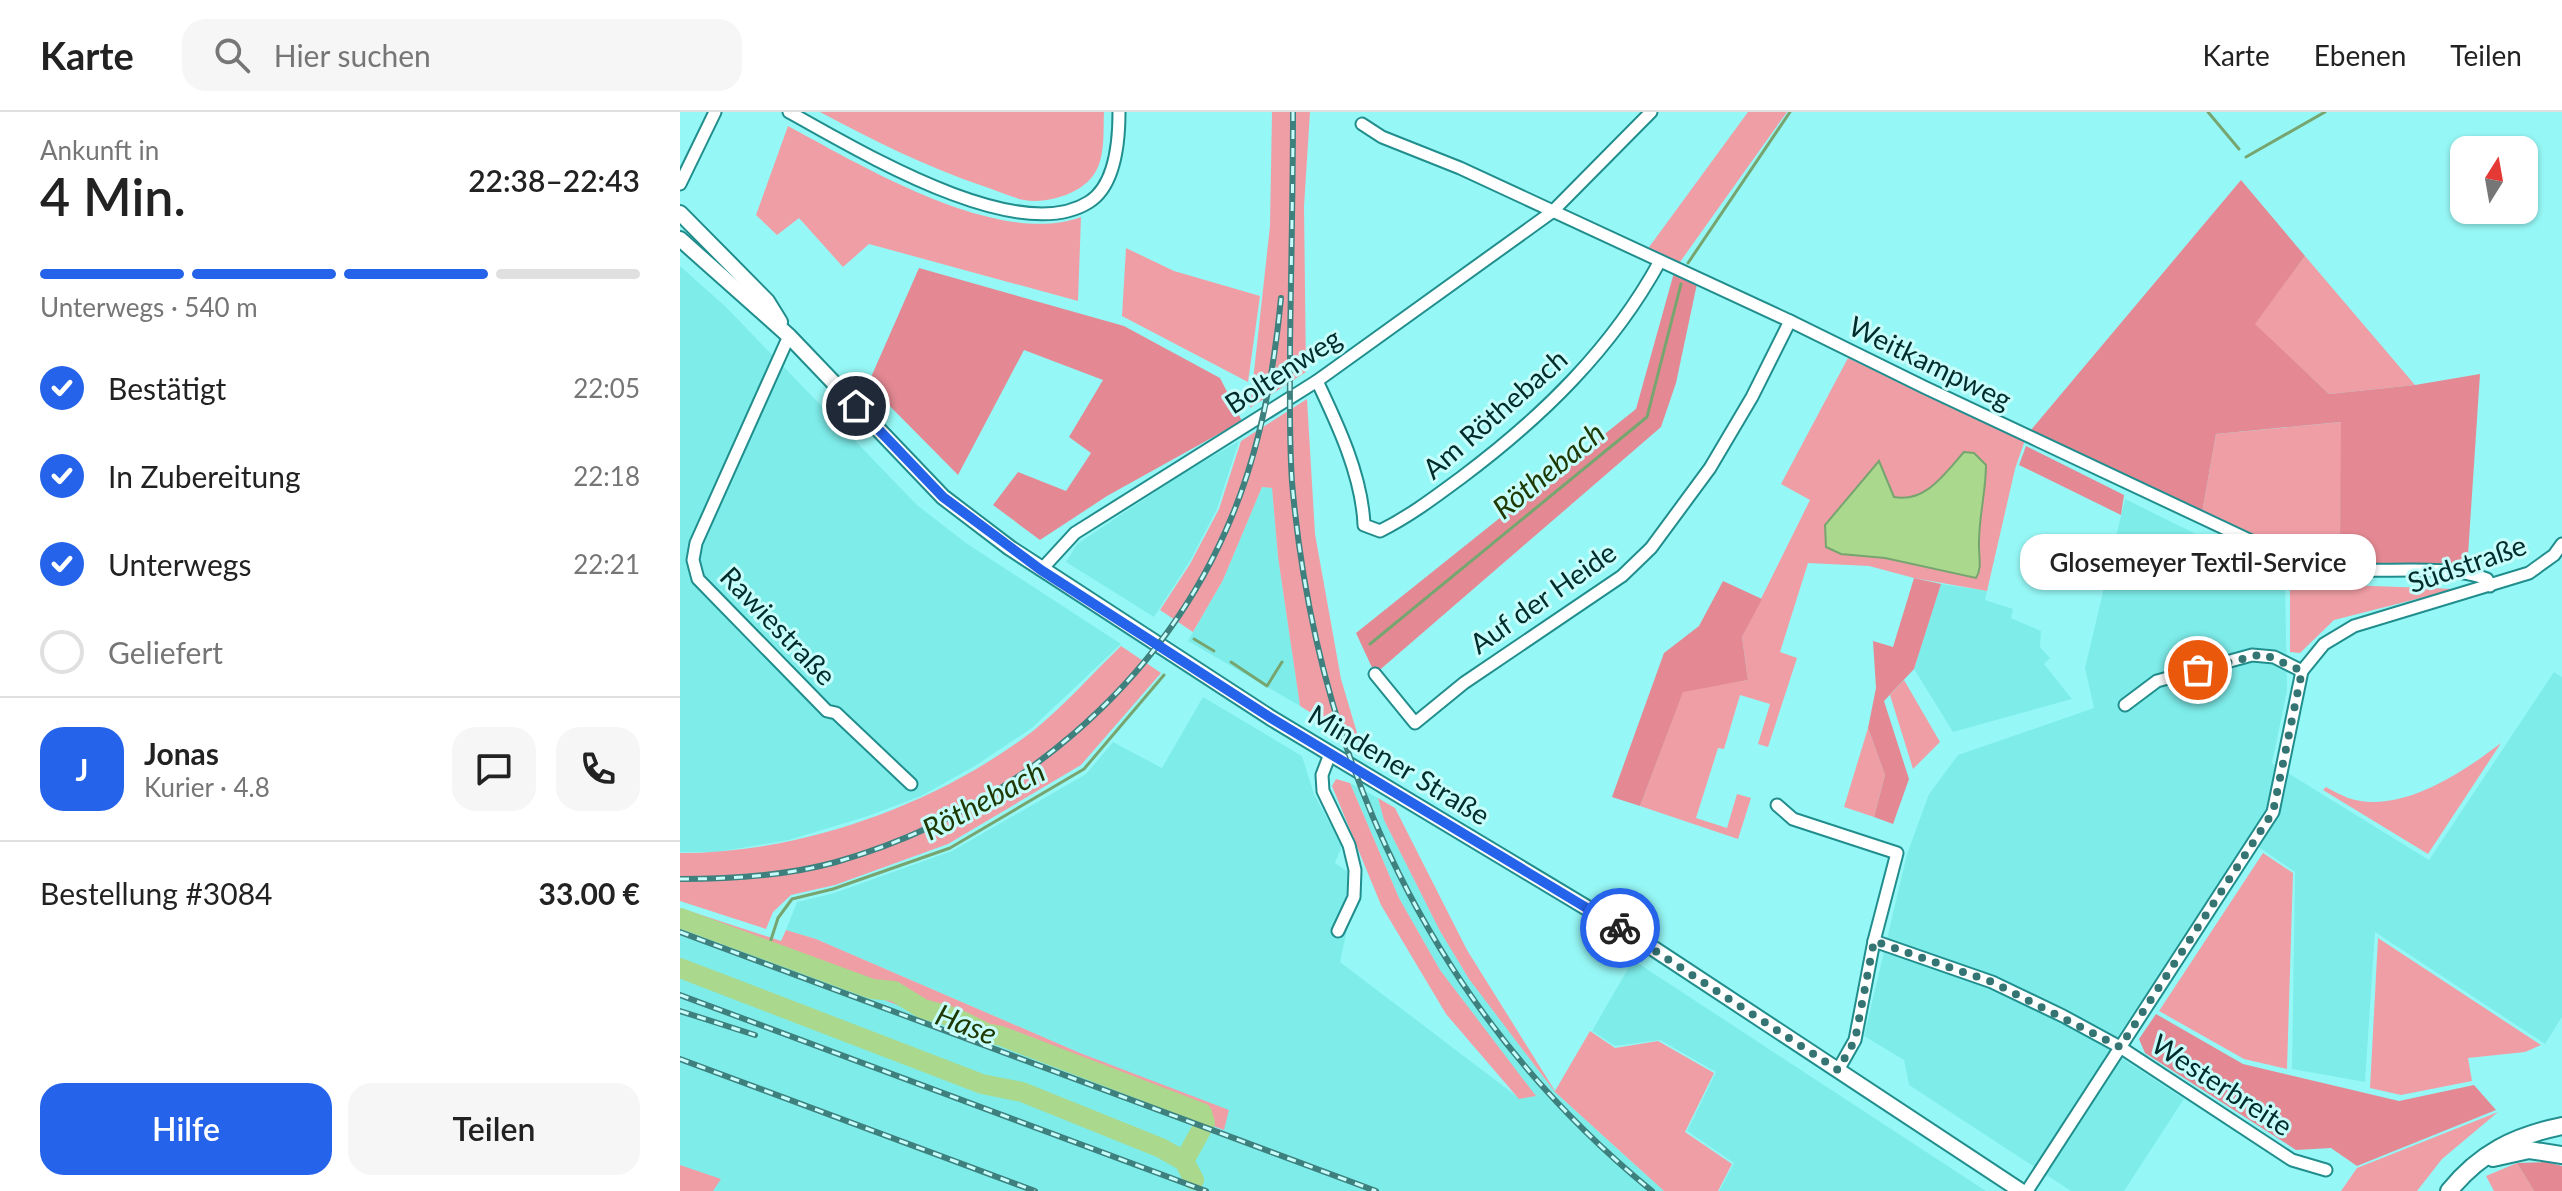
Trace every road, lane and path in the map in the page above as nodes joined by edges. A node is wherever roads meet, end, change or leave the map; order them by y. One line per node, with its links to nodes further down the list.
1 (715, 112): 6 (street)
2 (789, 112): 3 (street)
3 (1119, 112)
4 (1651, 112): 7 (street, Boltenweg)
5 (1362, 124): 7 (street, Weitkampweg)
6 (680, 184)
7 (1552, 212): 10 (street, Weitkampweg); 13 (street, Boltenweg)
8 (680, 213): 12 (main road, Mindener Straße)
9 (680, 239): 12 (main road, Mindener Straße)
10 (1660, 261): 11 (street, Weitkampweg); 13 (street, Am Röthebach)
11 (1790, 321): 16 (street, Weitkampweg); 18 (street, Auf der Heide)
12 (789, 336): 15 (main road, Mindener Straße); 21 (street, Rawiestraße)
13 (1317, 381): 15 (street, Boltenweg)
14 (2562, 544): 16 (street, Südstraße)
15 (1041, 570): 20 (main road, Mindener Straße)
16 (2490, 586): 17 (street, Südstraße)
17 (2302, 671): 19 (street); 25 (street)
18 (1375, 674)
19 (2125, 705)
20 (1330, 754): 23 (street); 26 (main road, Mindener Straße)
21 (911, 784)
22 (1777, 805): 24 (street)
23 (1338, 931)
24 (1874, 941): 25 (street, Westerbreite); 26 (street)
25 (2120, 1047): 30 (street, Westerbreite); 32 (street)
26 (1838, 1070): 31 (main road, Mindener Straße)
27 (2562, 1126): 29 (highway)
28 (2562, 1155): 29 (highway)
29 (2476, 1164): 33 (highway)
30 (2326, 1170)
31 (2021, 1191)
32 (2027, 1191)
33 (2449, 1191)

